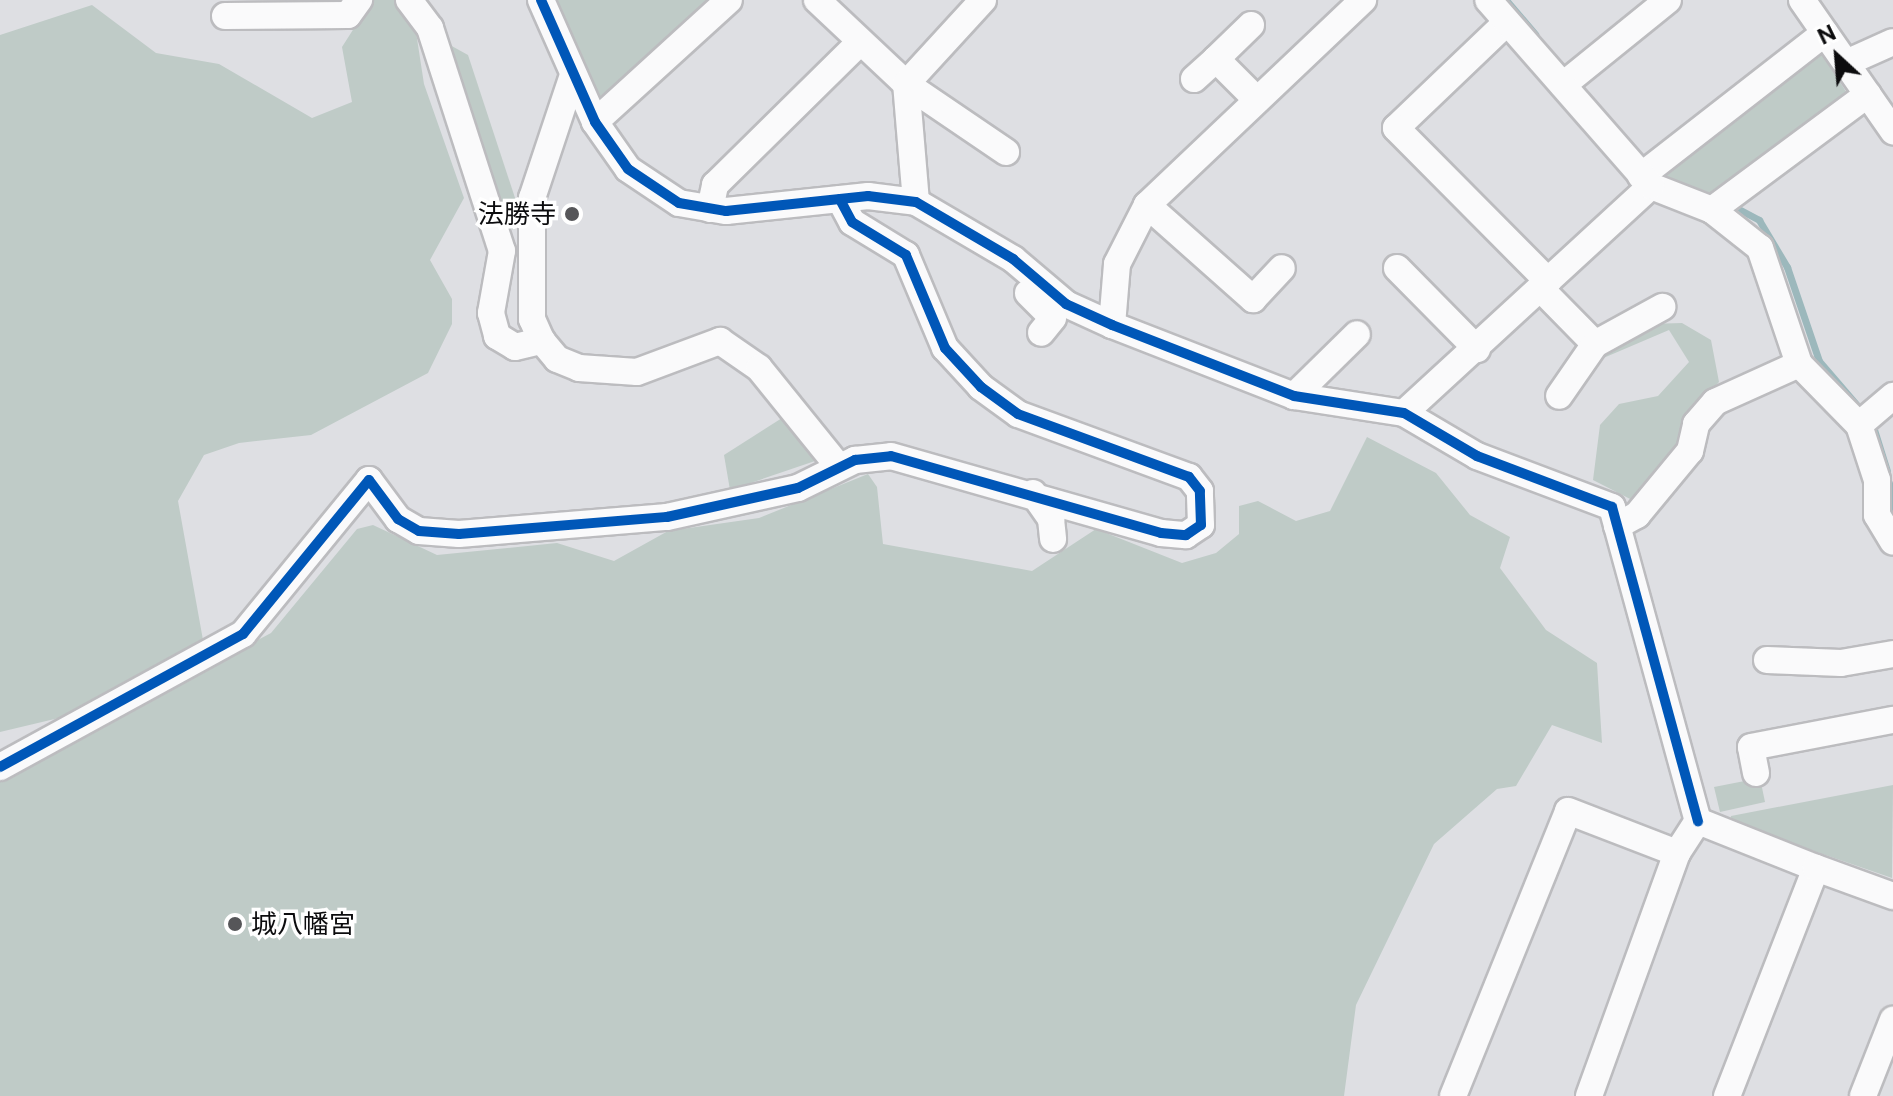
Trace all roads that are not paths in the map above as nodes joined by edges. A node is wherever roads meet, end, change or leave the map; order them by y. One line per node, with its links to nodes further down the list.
1 (359, 0): 11 (street)
2 (409, 0): 41 (street)
3 (541, 0): 18 (street)
4 (729, 0): 24 (street)
5 (983, 0): 20 (street)
6 (1363, 0): 23 (street)
7 (1668, 0): 21 (street)
8 (1802, 0): 13 (street)
9 (828, 1): 15 (street)
10 (1495, 7): 21 (street); 36 (street)
11 (225, 16)
12 (1251, 25): 16 (street)
13 (1825, 33): 17 (street); 27 (street)
14 (1893, 42): 17 (street)
15 (859, 43): 20 (street); 32 (street)
16 (1216, 59): 19 (street); 23 (street)
17 (1846, 63): 22 (street)
18 (573, 75): 24 (street); 41 (street)
19 (1194, 79)
20 (906, 84): 26 (street); 29 (street)
21 (1563, 85): 27 (street)
22 (1868, 94): 25 (street); 30 (street)
23 (1257, 100): 31 (street)
24 (595, 122): 32 (street)
25 (1891, 125)
26 (1006, 152)
27 (1651, 174): 30 (street); 36 (street)
28 (840, 199): 29 (street); 32 (street); 51 (street)
29 (916, 202): 33 (street)
30 (1722, 203): 44 (street)
31 (1147, 205): 34 (street); 38 (street)
32 (710, 209)
33 (1023, 267): 38 (street); 39 (street)
34 (1282, 268)
35 (1396, 268): 43 (street)
36 (1544, 284): 42 (street); 43 (street)
37 (1662, 307): 42 (street)
38 (1112, 325): 45 (street)
39 (1041, 333)
40 (1357, 334): 45 (street)
41 (542, 341): 50 (street)
42 (1595, 344): 46 (street)
43 (1477, 349): 48 (street)
44 (1799, 364): 49 (street); 52 (street)
45 (1294, 396): 48 (street)
46 (1559, 396)
47 (1893, 396): 49 (street)
48 (1404, 413): 52 (street)
49 (1859, 425): 54 (street)
50 (839, 467): 51 (street); 58 (street)
51 (1033, 493): 53 (street)
52 (1617, 526): 60 (street)
53 (1053, 539)
54 (1893, 542)
55 (1893, 654): 56 (street)
56 (1767, 660)
57 (1893, 720): 59 (street)
58 (0, 767)
59 (1756, 773)
60 (1698, 821): 61 (street); 62 (street)
61 (1677, 853): 65 (street); 66 (street)
62 (1816, 868): 63 (street); 67 (street)
63 (1893, 896)
64 (1893, 1020): 68 (street)
65 (1453, 1096)
66 (1589, 1096)
67 (1727, 1096)
68 (1863, 1096)

